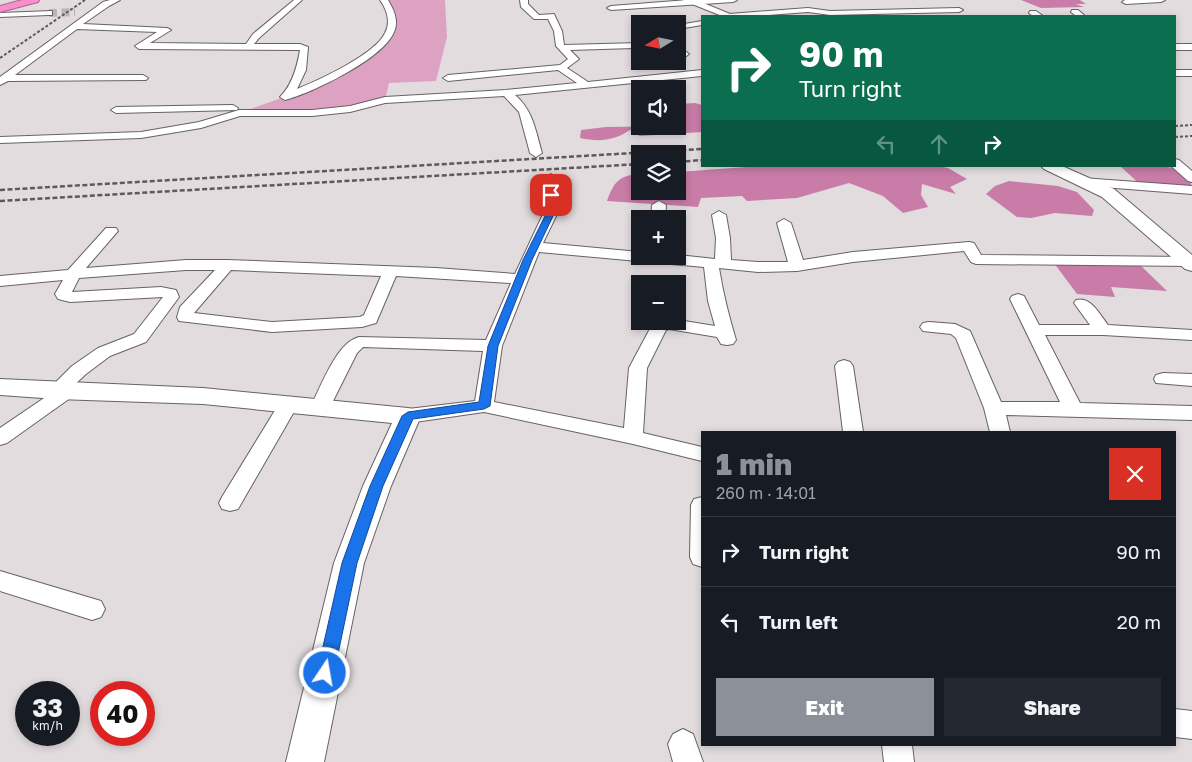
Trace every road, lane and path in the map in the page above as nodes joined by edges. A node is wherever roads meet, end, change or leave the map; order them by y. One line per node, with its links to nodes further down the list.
1 (18, 0): 14 (highway)
2 (34, 0): 17 (highway)
3 (116, 0): 15 (street)
4 (298, 0): 31 (street)
5 (384, 0): 43 (street)
6 (524, 0): 29 (street)
7 (733, 0): 10 (street)
8 (941, 0): 18 (street)
9 (1161, 0): 11 (street)
10 (691, 2): 16 (street); 22 (street)
11 (1126, 2)
12 (793, 3): 13 (street)
13 (818, 3)
14 (0, 5)
15 (102, 7): 19 (street); 27 (street)
16 (611, 8)
17 (0, 9)
18 (959, 10): 23 (street); 24 (street)
19 (83, 11)
20 (49, 13): 21 (street)
21 (0, 15)
22 (727, 15)
23 (743, 15)
24 (967, 15)
25 (701, 22): 26 (street)
26 (686, 26)
27 (77, 27): 31 (street); 40 (street)
28 (616, 39): 29 (street)
29 (560, 44): 30 (street); 34 (street)
30 (631, 45)
31 (248, 47): 43 (street)
32 (1176, 47): 33 (street)
33 (1192, 47)
34 (563, 67): 39 (street); 41 (street)
35 (701, 73): 41 (street)
36 (1176, 73): 37 (street)
37 (1192, 73)
38 (143, 78): 40 (street)
39 (448, 78)
40 (3, 80)
41 (585, 84): 42 (street)
42 (506, 93): 46 (street); 48 (street)
43 (280, 99): 44 (street)
44 (252, 108): 45 (street); 46 (street)
45 (116, 110)
46 (239, 113): 47 (street)
47 (0, 140)
48 (536, 153)
49 (1176, 164): 52 (street)
50 (1051, 167): 53 (street)
51 (551, 178): 58 (street)
52 (1192, 178)
53 (1082, 182): 54 (street); 62 (street)
54 (1192, 190)
55 (719, 216): 61 (street)
56 (784, 223): 64 (street)
57 (111, 231): 66 (street)
58 (535, 247): 59 (street); 67 (street)
59 (631, 255)
60 (686, 260): 61 (street)
61 (717, 263): 64 (street); 90 (street)
62 (1190, 263): 64 (street)
63 (227, 265): 65 (street); 65 (street); 66 (street)
64 (796, 266)
65 (390, 272): 67 (street)
66 (74, 273): 68 (street); 80 (street)
67 (520, 279): 75 (street)
68 (0, 281)
69 (1018, 299): 72 (street)
70 (1082, 303): 73 (street)
71 (929, 327): 84 (street)
72 (1035, 330): 73 (street); 85 (street)
73 (1103, 330): 74 (street)
74 (1192, 335)
75 (493, 346): 82 (street); 83 (street)
76 (844, 366): 88 (street)
77 (1163, 379): 78 (street)
78 (1192, 380)
79 (0, 387): 80 (street)
80 (61, 392): 81 (street); 91 (street)
81 (289, 403): 82 (street); 93 (street)
82 (321, 406): 87 (street)
83 (484, 406): 87 (street); 90 (street)
84 (994, 408): 85 (street); 89 (street)
85 (1073, 409): 86 (street)
86 (1192, 413)
87 (408, 416): 99 (street)
88 (852, 431)
89 (1000, 431)
90 (633, 437): 92 (street)
91 (0, 438)
92 (701, 454)
93 (230, 503)
94 (0, 581): 95 (street)
95 (92, 609)
96 (1176, 722): 97 (street)
97 (1192, 726)
98 (897, 746): 100 (street)
99 (305, 762)
100 (899, 762)

